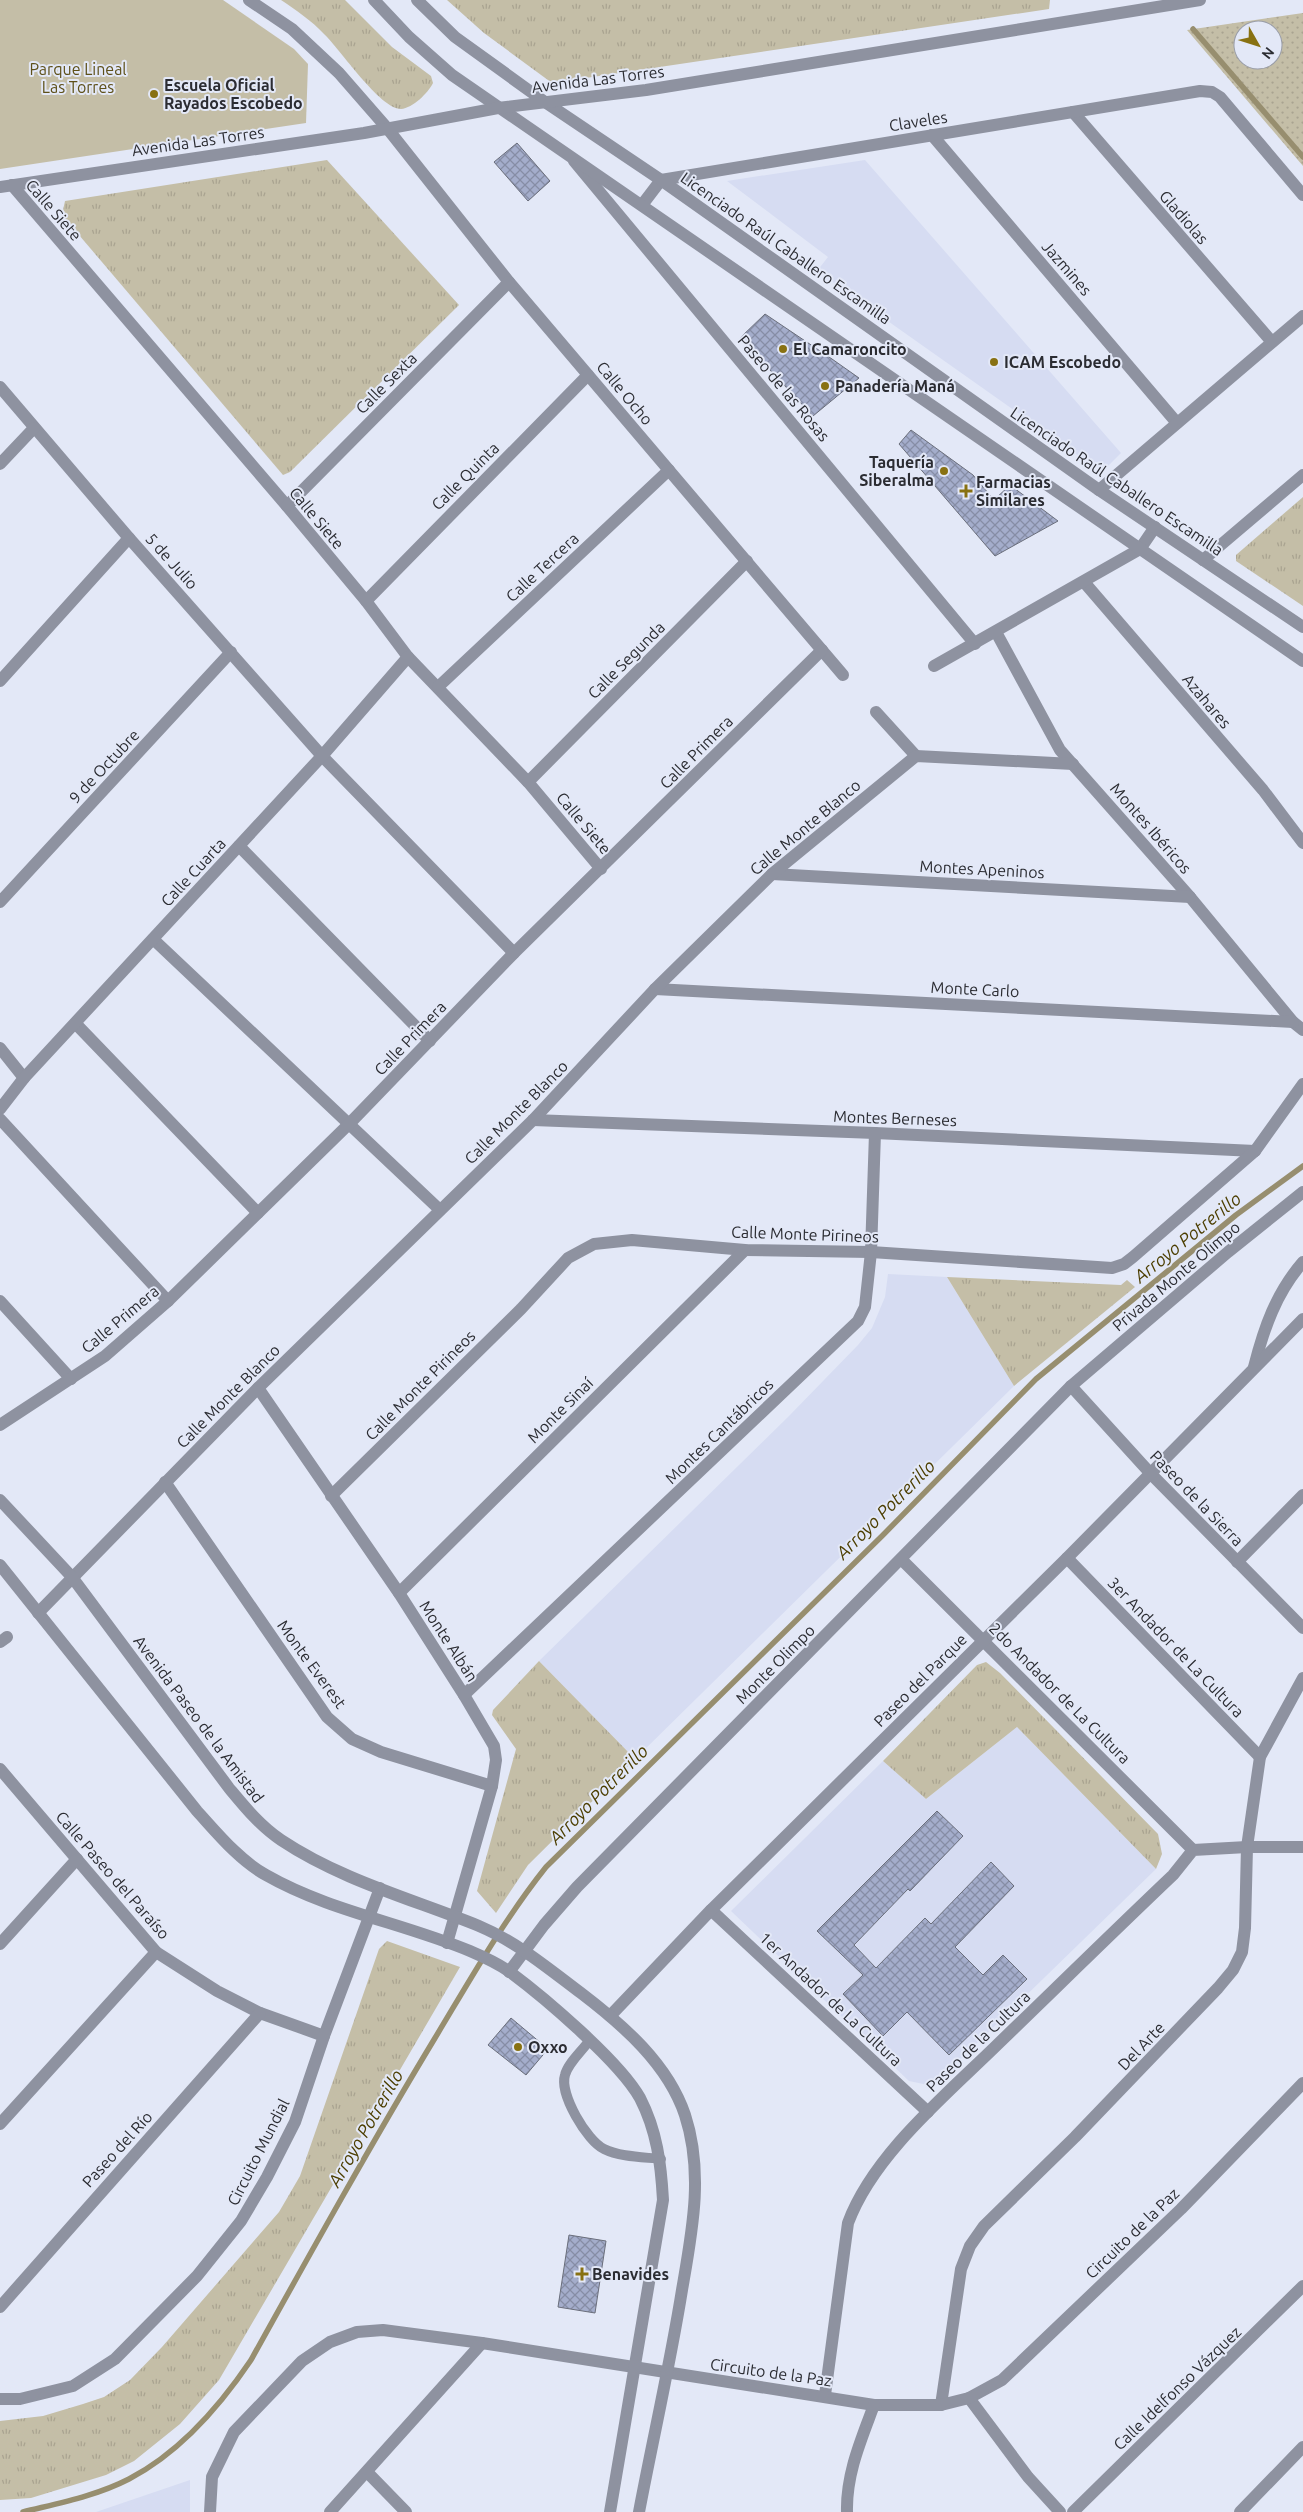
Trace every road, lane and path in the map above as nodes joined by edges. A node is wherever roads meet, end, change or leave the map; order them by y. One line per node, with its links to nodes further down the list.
1 (249, 0): 8 (street, Calle Ocho)
2 (374, 0): 6 (street)
3 (417, 0): 5 (street, Licenciado Raúl Caballero Escamilla)
4 (1200, 0): 5 (street, Avenida Las Torres)
5 (545, 102): 6 (street, Avenida Las Torres); 11 (street, Licenciado Raúl Caballero Escamilla)
6 (498, 108): 8 (street, Avenida Las Torres); 10 (street)
7 (1073, 112): 9 (street, Claveles); 13 (street, Claveles); 17 (street, Gladiolas)
8 (387, 128): 12 (street, Avenida Las Torres); 15 (street, Calle Ocho)
9 (932, 135): 11 (street, Claveles); 20 (street, Jazmines)
10 (567, 154): 14 (street); 36 (street, Paseo de las Rosas)
11 (661, 180): 14 (street); 25 (street, Licenciado Raúl Caballero Escamilla)
12 (6, 186): 26 (street, Calle Siete)
13 (1303, 195)
14 (642, 205): 29 (street)
15 (509, 282): 18 (street, Calle Ocho); 26 (street, Calle Sexta)
16 (1303, 316): 17 (street)
17 (1272, 342): 20 (street)
18 (588, 375): 23 (street, Calle Ocho); 33 (street, Calle Quinta)
19 (0, 387): 21 (street, 5 de Julio)
20 (1178, 423): 25 (street)
21 (34, 428): 22 (street); 28 (street, 5 de Julio)
22 (0, 464)
23 (669, 470): 31 (street, Calle Ocho); 44 (street, Calle Tercera)
24 (1303, 475): 30 (street)
25 (1099, 490): 27 (street, Licenciado Raúl Caballero Escamilla)
26 (287, 506): 33 (street, Calle Siete)
27 (1155, 528): 29 (street); 30 (street, Licenciado Raúl Caballero Escamilla)
28 (129, 538): 38 (street, 5 de Julio); 43 (street)
29 (1140, 549): 32 (street); 40 (street)
30 (1203, 560): 34 (street, Licenciado Raúl Caballero Escamilla)
31 (747, 561): 37 (street, Calle Ocho); 49 (street, Calle Segunda)
32 (1084, 582): 35 (street); 50 (street, Azahares)
33 (366, 601): 39 (street, Calle Siete)
34 (1303, 627)
35 (996, 632): 36 (street); 48 (street, Montes Ibéricos)
36 (975, 644): 41 (street)
37 (822, 650): 42 (street, Calle Ocho); 52 (street, Calle Primera)
38 (231, 652): 46 (street, 5 de Julio); 55 (street, 9 de Octubre)
39 (408, 656): 44 (street, Calle Siete); 46 (street, Calle Cuarta)
40 (1303, 661)
41 (934, 666)
42 (843, 675)
43 (0, 682)
44 (438, 687): 49 (street, Calle Siete)
45 (876, 712): 47 (street)
46 (322, 756): 51 (street, Calle Cuarta); 57 (street, 5 de Julio)
47 (916, 756): 48 (street); 53 (street, Calle Monte Blanco)
48 (1073, 764): 54 (street, Montes Ibéricos)
49 (528, 782): 52 (street, Calle Siete)
50 (1303, 843)
51 (239, 846): 56 (street, Calle Cuarta); 61 (street)
52 (601, 869): 57 (street, Calle Primera)
53 (772, 874): 54 (street, Montes Apeninos); 58 (street, Calle Monte Blanco)
54 (1190, 897): 60 (street, Montes Ibéricos)
55 (0, 902)
56 (153, 939): 59 (street, Calle Cuarta); 68 (street)
57 (514, 954): 61 (street, Calle Primera)
58 (655, 989): 60 (street, Monte Carlo); 67 (street, Calle Monte Blanco)
59 (76, 1024): 63 (street, Calle Cuarta); 73 (street)
60 (1298, 1026)
61 (430, 1040): 68 (street, Calle Primera)
62 (0, 1048): 63 (street)
63 (24, 1078): 65 (street, Calle Cuarta)
64 (1303, 1084): 70 (street, Calle Monte Pirineos)
65 (0, 1109)
66 (0, 1120): 78 (street)
67 (533, 1120): 69 (street, Montes Berneses); 72 (street, Calle Monte Blanco)
68 (350, 1123): 72 (street); 73 (street, Calle Primera)
69 (875, 1133): 70 (street, Montes Berneses); 75 (street, Montes Cantábricos)
70 (1255, 1151): 75 (street, Calle Monte Pirineos)
71 (1303, 1192): 82 (street, Privada Monte Olimpo)
72 (440, 1210): 83 (street, Calle Monte Blanco)
73 (258, 1214): 78 (street, Calle Primera)
74 (745, 1250): 75 (street, Calle Monte Pirineos); 88 (street, Calle Monte Pirineos); 95 (street, Monte Sinaí)
75 (871, 1252): 100 (street, Montes Cantábricos)
76 (1303, 1262): 80 (street)
77 (0, 1301): 81 (street)
78 (168, 1301): 81 (street, Calle Primera)
79 (1303, 1319): 80 (street, Paseo del Parque)
80 (1254, 1369): 85 (street, Paseo del Parque)
81 (71, 1379): 84 (street, Calle Primera)
82 (1071, 1386): 85 (street, Paseo de la Sierra); 91 (street, Monte Olimpo)
83 (258, 1388): 86 (street, Calle Monte Blanco); 88 (street, Monte Albán)
84 (0, 1425)
85 (1150, 1474): 90 (street, Paseo del Parque); 92 (street, Paseo de la Sierra)
86 (165, 1482): 94 (street, Calle Monte Blanco); 103 (street, Monte Everest)
87 (1303, 1495): 92 (street)
88 (331, 1496): 95 (street, Monte Albán)
89 (0, 1500): 94 (street, Avenida Paseo de la Amistad)
90 (1067, 1558): 98 (street, Paseo del Parque); 101 (street, 3er Andador de La Cultura)
91 (902, 1560): 98 (street, 2do Andador de La Cultura); 114 (street, Monte Olimpo)
92 (1237, 1562): 97 (street, Paseo de la Sierra)
93 (0, 1565): 96 (street)
94 (72, 1577): 96 (street, Calle Monte Blanco); 108 (street, Avenida Paseo de la Amistad)
95 (398, 1593): 100 (street, Monte Albán)
96 (38, 1613): 110 (street)
97 (1303, 1628)
98 (984, 1639): 106 (street, 2do Andador de La Cultura); 109 (street, Paseo del Parque)
99 (1303, 1678): 101 (street, Del Arte)
100 (464, 1695): 103 (street, Monte Albán)
101 (1260, 1758): 104 (street, Del Arte)
102 (0, 1768): 107 (street, Calle Paseo del Paraíso)
103 (492, 1786): 111 (street, Monte Albán)
104 (1247, 1847): 105 (street); 106 (street); 134 (street, Del Arte)
105 (1303, 1847)
106 (1193, 1850): 122 (street, Paseo de la Cultura)
107 (77, 1859): 113 (street); 115 (street, Calle Paseo del Paraíso)
108 (380, 1888): 110 (street, Circuito Mundial); 111 (street, Avenida Paseo de la Amistad)
109 (711, 1910): 118 (street, Paseo del Parque); 122 (street, 1er Andador de La Cultura)
110 (369, 1915): 112 (street); 119 (street, Circuito Mundial)
111 (456, 1918): 112 (street, Monte Albán); 114 (street, Avenida Paseo de la Amistad)
112 (447, 1943): 116 (street)
113 (0, 1944)
114 (525, 1950): 116 (street, Monte Olimpo); 118 (street, Avenida Paseo de la Amistad)
115 (156, 1952): 117 (street, Calle Paseo del Paraíso); 123 (street)
116 (510, 1972): 120 (street)
117 (260, 2013): 119 (street, Calle Paseo del Paraíso); 126 (street, Paseo del Río)
118 (610, 2016): 129 (street, Avenida Paseo de la Amistad)
119 (324, 2036): 132 (street, Circuito Mundial)
120 (589, 2041): 124 (street); 124 (lane)
121 (1303, 2083): 131 (street, Circuito de la Paz)
122 (928, 2112): 130 (street, Paseo de la Cultura)
123 (0, 2124)
124 (661, 2160): 128 (street)
125 (1303, 2286): 144 (street, Calle Idelfonso Vázquez)
126 (0, 2307)
127 (482, 2342): 128 (street, Circuito de la Paz); 136 (street); 137 (street, Circuito de la Paz)
128 (633, 2366): 129 (street, Circuito de la Paz); 140 (street)
129 (669, 2373): 130 (street, Circuito de la Paz); 141 (street, Avenida Paseo de la Amistad)
130 (825, 2396): 133 (street, Circuito de la Paz)
131 (969, 2398): 134 (street, Circuito de la Paz); 143 (street)
132 (0, 2400)
133 (874, 2405): 134 (street, Circuito de la Paz); 142 (street)
134 (941, 2405)
135 (1303, 2447): 145 (street)
136 (367, 2472): 138 (street); 139 (street)
137 (210, 2512)
138 (330, 2512)
139 (406, 2512)
140 (610, 2512)
141 (639, 2512)
142 (847, 2512)
143 (1060, 2512)
144 (1074, 2512)
145 (1240, 2512)

